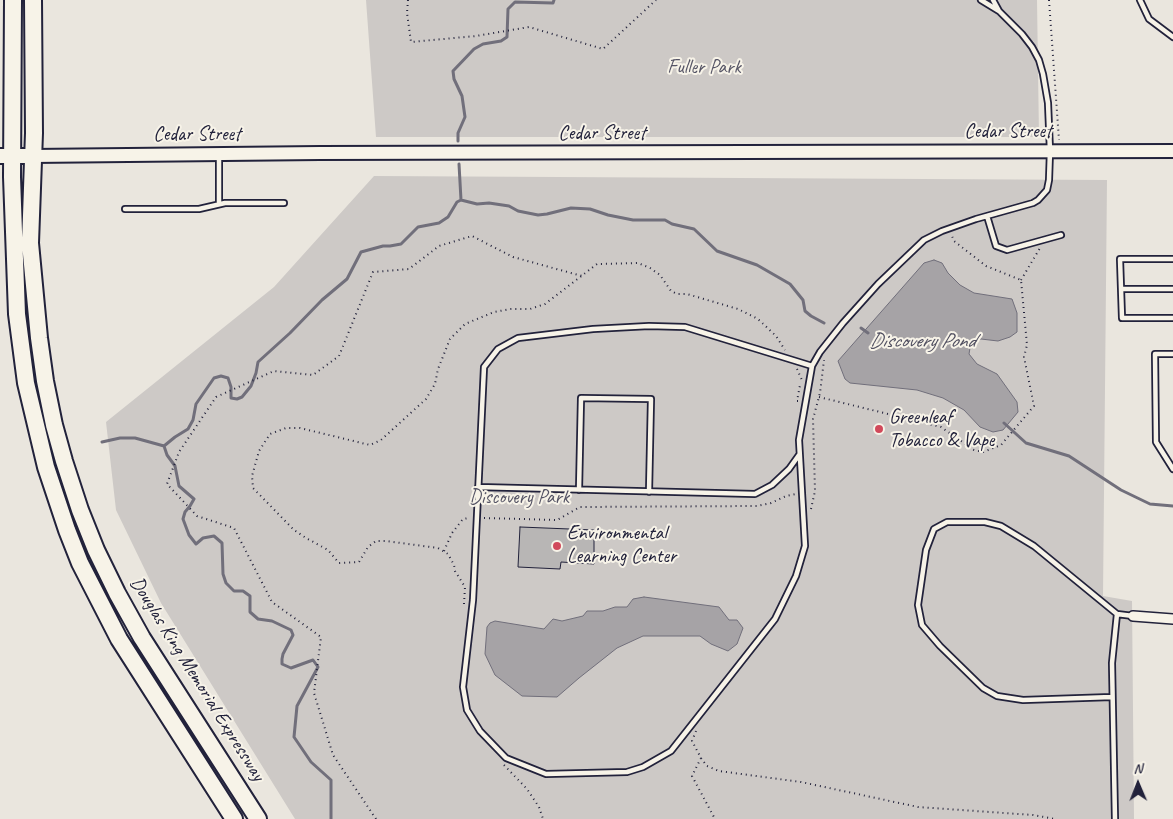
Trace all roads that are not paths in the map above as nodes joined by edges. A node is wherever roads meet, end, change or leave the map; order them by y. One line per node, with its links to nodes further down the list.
1 (12, 0): 11 (highway, Douglas King Memorial Expressway)
2 (33, 0): 12 (highway, Douglas King Memorial Expressway)
3 (981, 0): 6 (lane)
4 (993, 0): 6 (lane)
5 (1140, 0): 7 (lane)
6 (999, 11): 9 (lane)
7 (1173, 37)
8 (1173, 150): 9 (main road, Cedar Street)
9 (1054, 151): 10 (main road, Cedar Street); 16 (lane)
10 (219, 154): 12 (main road, Cedar Street); 14 (lane)
11 (6, 156): 12 (main road); 33 (highway, Douglas King Memorial Expressway)
12 (32, 156): 34 (highway, Douglas King Memorial Expressway)
13 (284, 203): 14 (lane)
14 (219, 204): 15 (lane)
15 (125, 209)
16 (987, 216): 17 (lane); 23 (lane)
17 (1061, 235)
18 (1173, 258): 19 (lane)
19 (1121, 289): 20 (lane); 21 (lane)
20 (1173, 289)
21 (1173, 318)
22 (1173, 354): 25 (lane)
23 (812, 366): 24 (lane); 26 (lane)
24 (800, 453): 26 (lane); 28 (lane)
25 (1173, 469)
26 (478, 487): 27 (lane)
27 (579, 490): 28 (lane); 28 (lane)
28 (649, 492)
29 (1117, 614): 30 (lane); 32 (lane); 32 (lane)
30 (1133, 616): 31 (street)
31 (1173, 619)
32 (1112, 697): 35 (lane)
33 (234, 819)
34 (258, 819)
35 (1115, 819)

